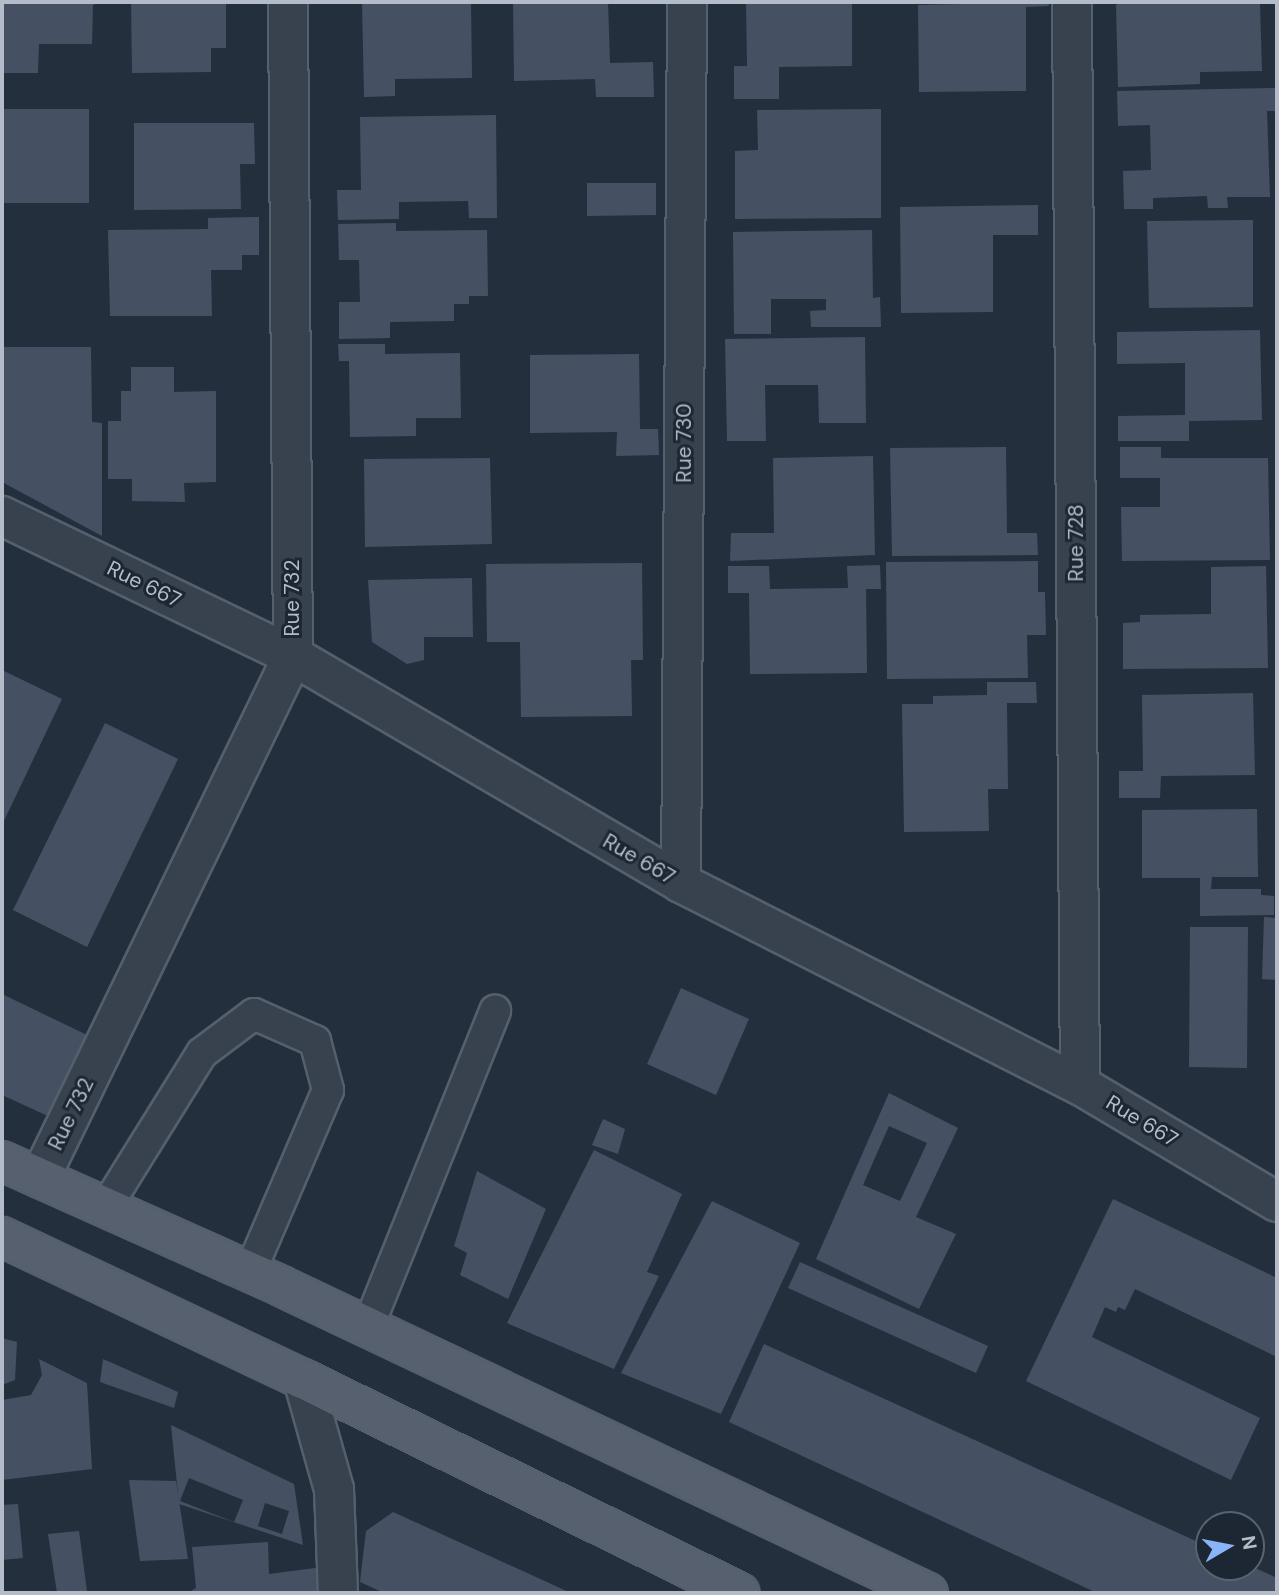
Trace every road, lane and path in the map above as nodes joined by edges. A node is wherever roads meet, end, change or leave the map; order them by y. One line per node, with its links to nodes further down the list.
1 (288, 2): 5 (street, Rue 732)
2 (687, 2): 6 (street, Rue 730)
3 (1072, 2): 8 (street, Rue 728)
4 (2, 516): 5 (street, Rue 667)
5 (293, 656): 6 (street, Rue 667); 10 (street, Rue 732)
6 (681, 883): 8 (street, Rue 667)
7 (495, 1012): 15 (lane)
8 (1080, 1085): 11 (street, Rue 667)
9 (2, 1161): 10 (main road)
10 (40, 1178): 12 (main road)
11 (1277, 1202)
12 (106, 1207): 14 (main road); 14 (lane)
13 (2, 1237): 16 (main road)
14 (250, 1272): 15 (main road)
15 (368, 1326): 19 (main road)
16 (303, 1379): 17 (street); 18 (main road)
17 (338, 1593)
18 (738, 1593)
19 (929, 1593)

